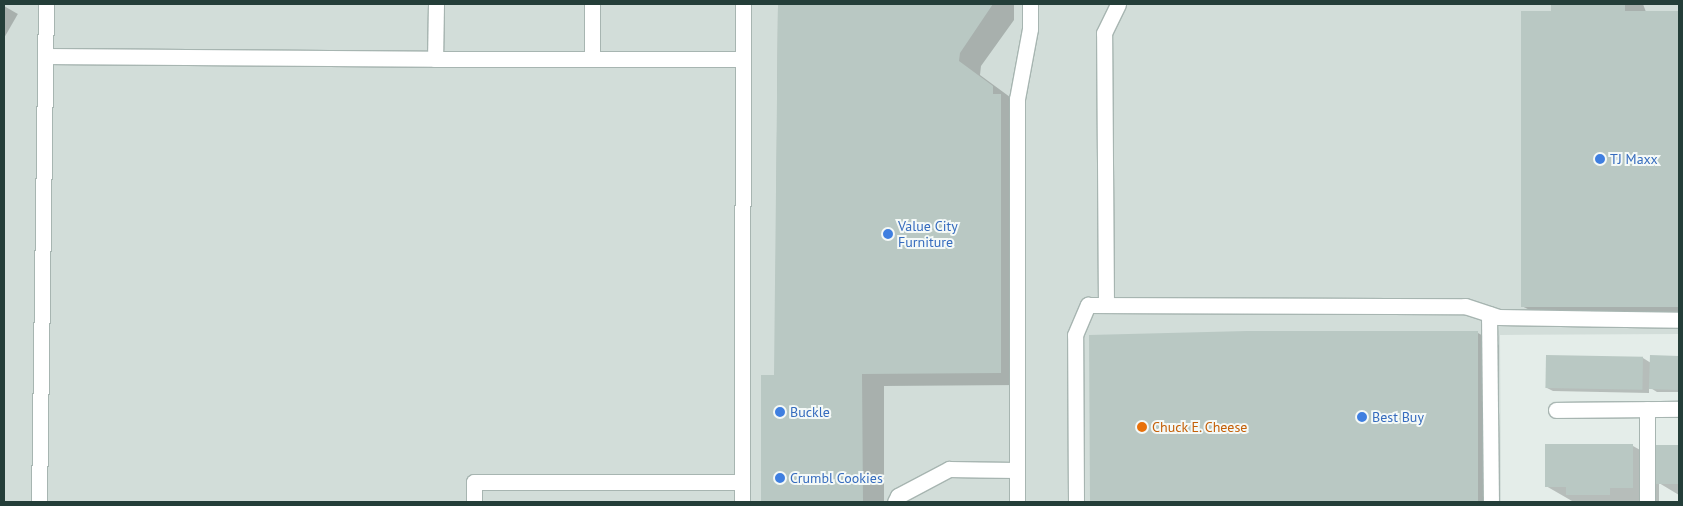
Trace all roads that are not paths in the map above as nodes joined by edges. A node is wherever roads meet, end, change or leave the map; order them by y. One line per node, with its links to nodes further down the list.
1 (46, 4): 7 (lane)
2 (436, 4): 8 (lane)
3 (592, 4): 9 (lane)
4 (743, 4): 10 (lane)
5 (1030, 4): 17 (lane)
6 (1118, 4): 11 (lane)
7 (45, 56): 8 (lane); 19 (lane)
8 (435, 59): 9 (lane)
9 (592, 59): 10 (lane)
10 (743, 60): 18 (lane)
11 (1106, 305): 12 (lane); 24 (lane)
12 (1489, 314): 13 (lane); 25 (lane)
13 (1679, 320)
14 (1647, 409): 15 (lane); 16 (lane); 26 (lane)
15 (1679, 409)
16 (1556, 410)
17 (1017, 470): 22 (lane); 23 (lane)
18 (742, 482): 20 (lane); 21 (lane)
19 (39, 502)
20 (474, 502)
21 (742, 502)
22 (895, 502)
23 (1017, 502)
24 (1076, 502)
25 (1491, 502)
26 (1647, 502)

